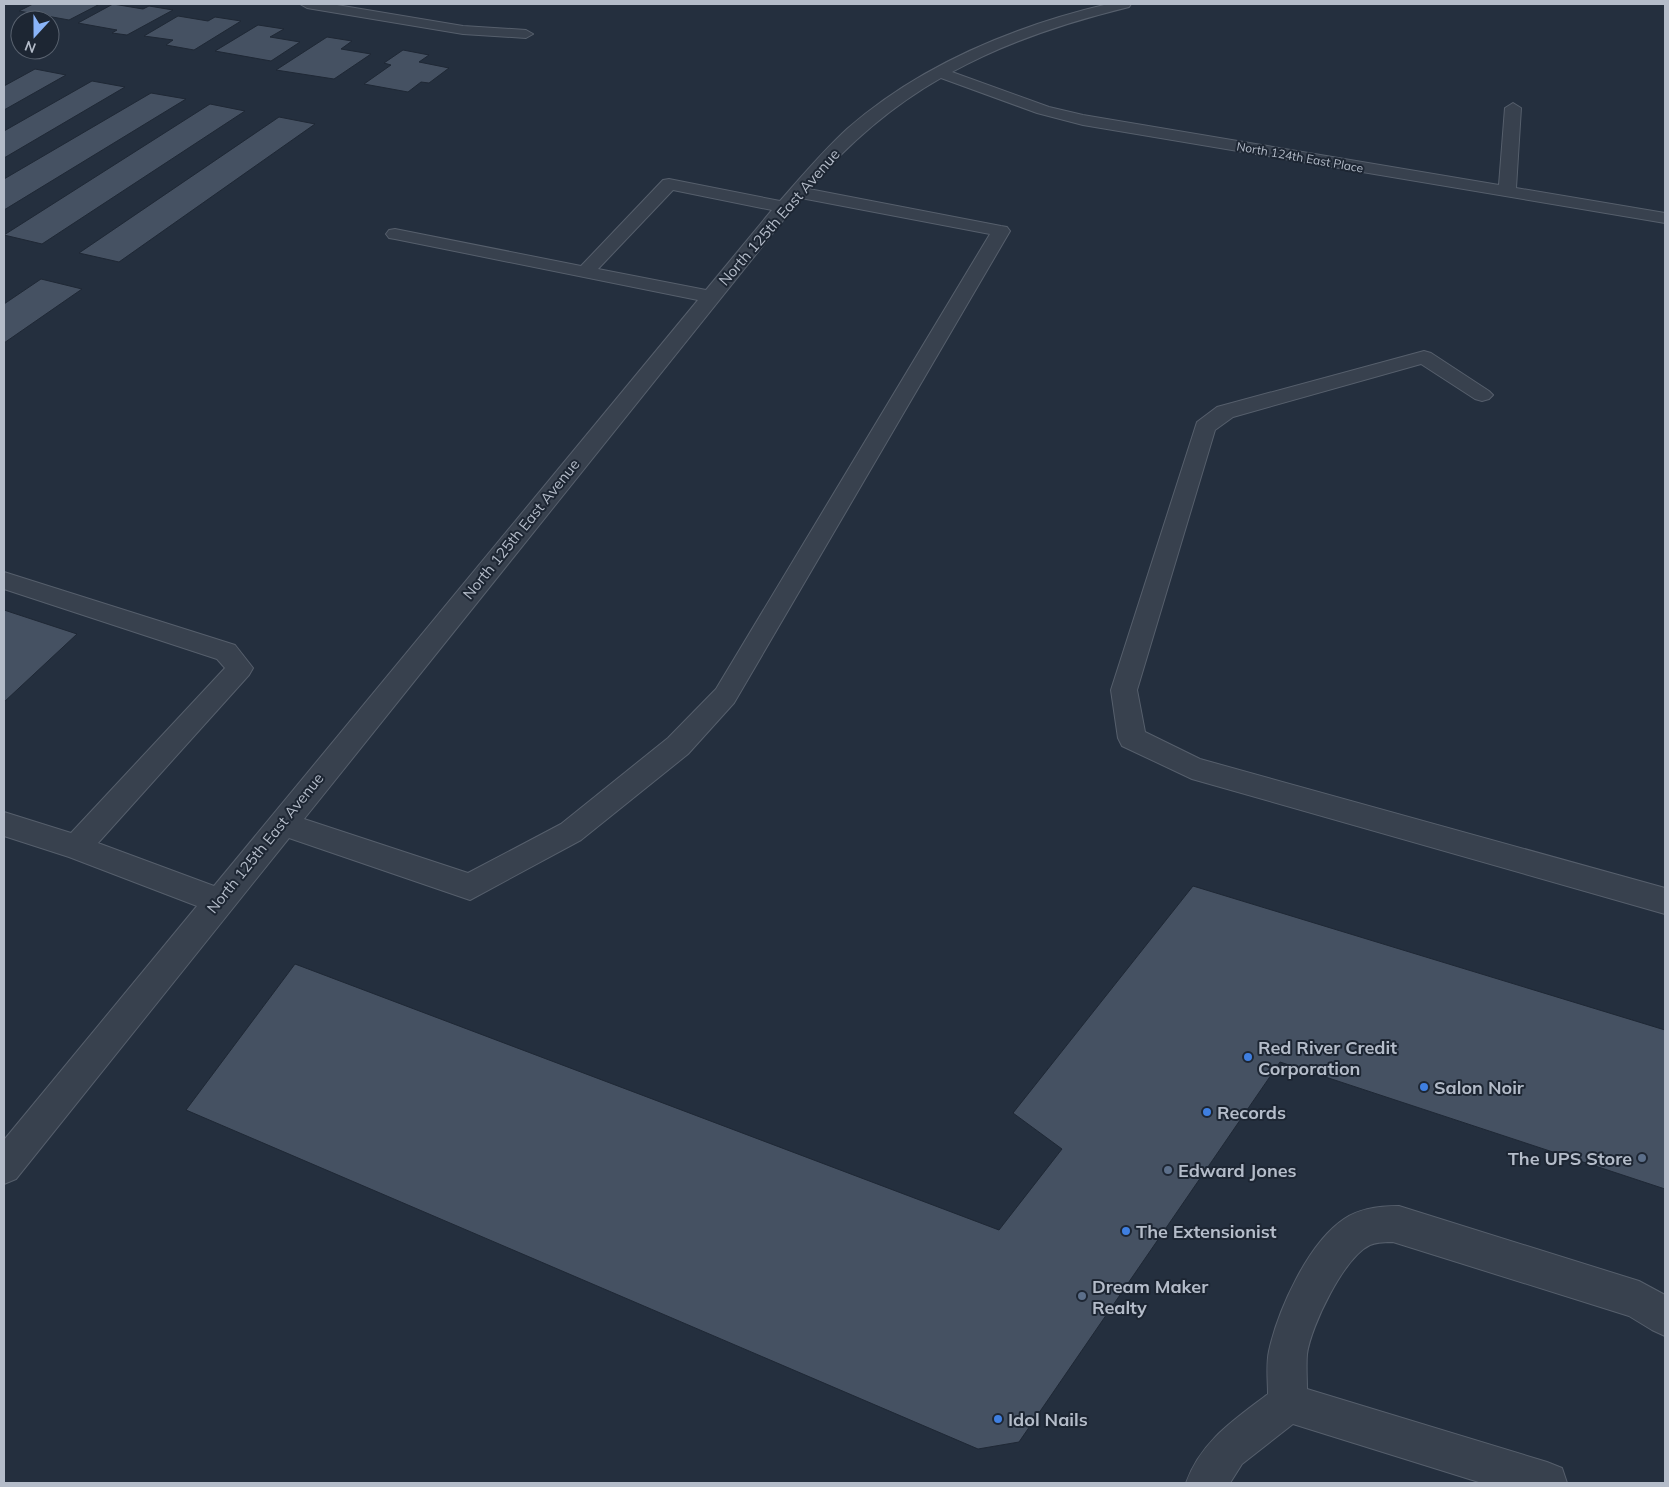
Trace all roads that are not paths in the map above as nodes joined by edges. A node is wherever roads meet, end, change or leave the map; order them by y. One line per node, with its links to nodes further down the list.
1 (307, 4): 3 (street)
2 (1124, 4): 4 (street, North 125th East Avenue)
3 (526, 34)
4 (941, 73): 6 (street, North 124th East Place); 7 (street, North 125th East Avenue)
5 (1513, 108): 6 (street)
6 (1507, 191): 8 (street, North 124th East Place)
7 (790, 199): 10 (street); 11 (street, North 125th East Avenue); 14 (street)
8 (1665, 218)
9 (395, 234): 10 (street)
10 (585, 272): 11 (street)
11 (710, 297): 14 (street, North 125th East Avenue)
12 (1482, 395): 18 (street)
13 (4, 580): 16 (street)
14 (280, 823): 17 (street, North 125th East Avenue)
15 (4, 824): 16 (street)
16 (76, 847): 17 (street)
17 (219, 901): 19 (street, North 125th East Avenue)
18 (1665, 901)
19 (4, 1166)
20 (1665, 1317): 21 (street)
21 (1288, 1403): 22 (street); 23 (street)
22 (1206, 1483)
23 (1547, 1483)

